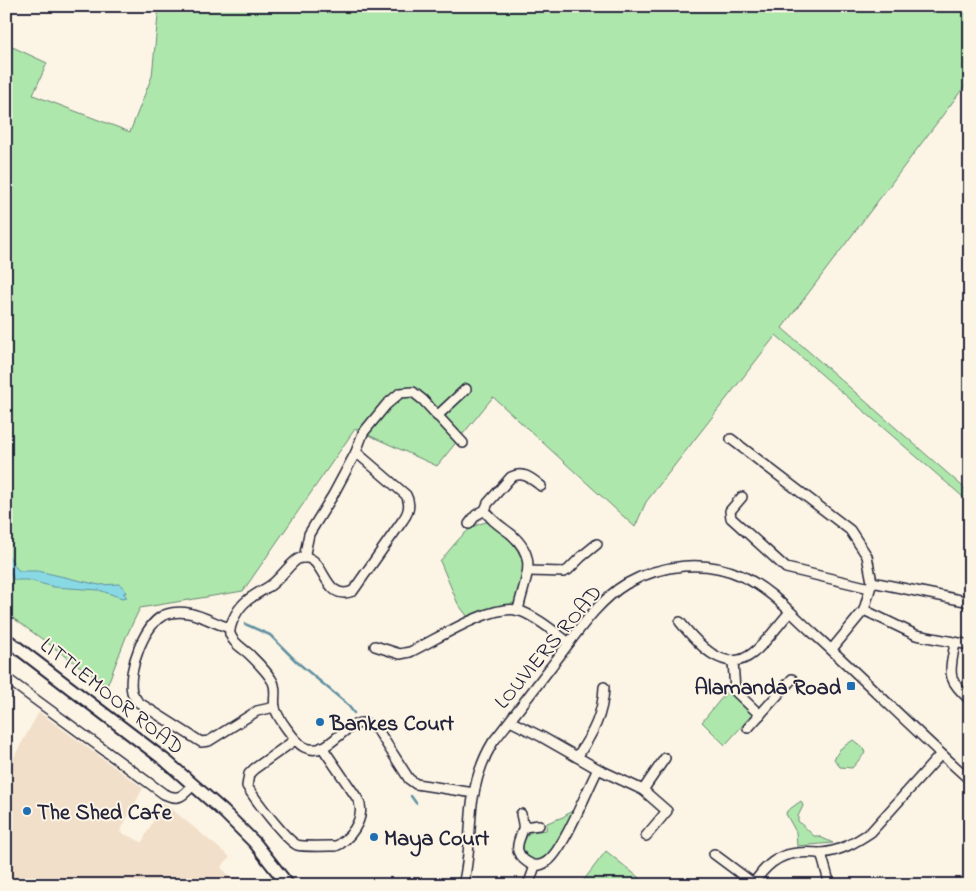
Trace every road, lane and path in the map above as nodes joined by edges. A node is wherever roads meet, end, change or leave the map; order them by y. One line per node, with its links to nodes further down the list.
1 (466, 389): 2 (street)
2 (437, 416): 4 (street); 5 (street)
3 (731, 439): 13 (street)
4 (463, 443)
5 (356, 452): 11 (street); 11 (street)
6 (541, 486): 8 (street)
7 (742, 497): 13 (street)
8 (485, 510): 9 (street); 12 (street)
9 (469, 524)
10 (598, 544): 12 (street)
11 (304, 558): 19 (street)
12 (528, 571): 16 (street)
13 (871, 585): 14 (street); 15 (street)
14 (970, 602)
15 (864, 610): 22 (street); 25 (street)
16 (518, 611): 21 (street); 24 (street)
17 (790, 612): 21 (street, LOUVIERS ROAD); 25 (street, LOUVIERS ROAD); 26 (street)
18 (680, 622): 26 (street)
19 (230, 628): 31 (street); 31 (street)
20 (6, 639): 42 (main road, LITTLEMOOR ROAD)
21 (569, 643): 33 (street, LOUVIERS ROAD)
22 (955, 643): 23 (street); 30 (street)
23 (970, 645)
24 (375, 646)
25 (832, 649): 37 (street, LOUVIERS ROAD)
26 (733, 661): 32 (street)
27 (6, 678): 42 (street, LITTLEMOOR ROAD)
28 (792, 679): 32 (street)
29 (604, 687): 38 (street)
30 (970, 700)
31 (275, 707): 35 (street)
32 (760, 715): 34 (street)
33 (510, 721): 38 (street); 44 (street, LOUVIERS ROAD)
34 (748, 728)
35 (295, 740): 36 (street); 36 (street)
36 (322, 747): 44 (street)
37 (941, 754): 41 (street, LOUVIERS ROAD); 49 (street)
38 (577, 757): 40 (street)
39 (665, 758): 43 (street)
40 (598, 769): 43 (street); 51 (street)
41 (970, 780)
42 (193, 785): 53 (main road, LITTLEMOOR ROAD)
43 (643, 790): 48 (street)
44 (474, 793): 54 (street, LOUVIERS ROAD)
45 (521, 814): 47 (street)
46 (539, 825): 47 (street)
47 (524, 827): 51 (street)
48 (646, 836)
49 (821, 853): 52 (street); 56 (street)
50 (714, 854): 52 (street)
51 (535, 866): 55 (street)
52 (753, 884)
53 (288, 885)
54 (463, 885)
55 (527, 885)
56 (830, 885)

